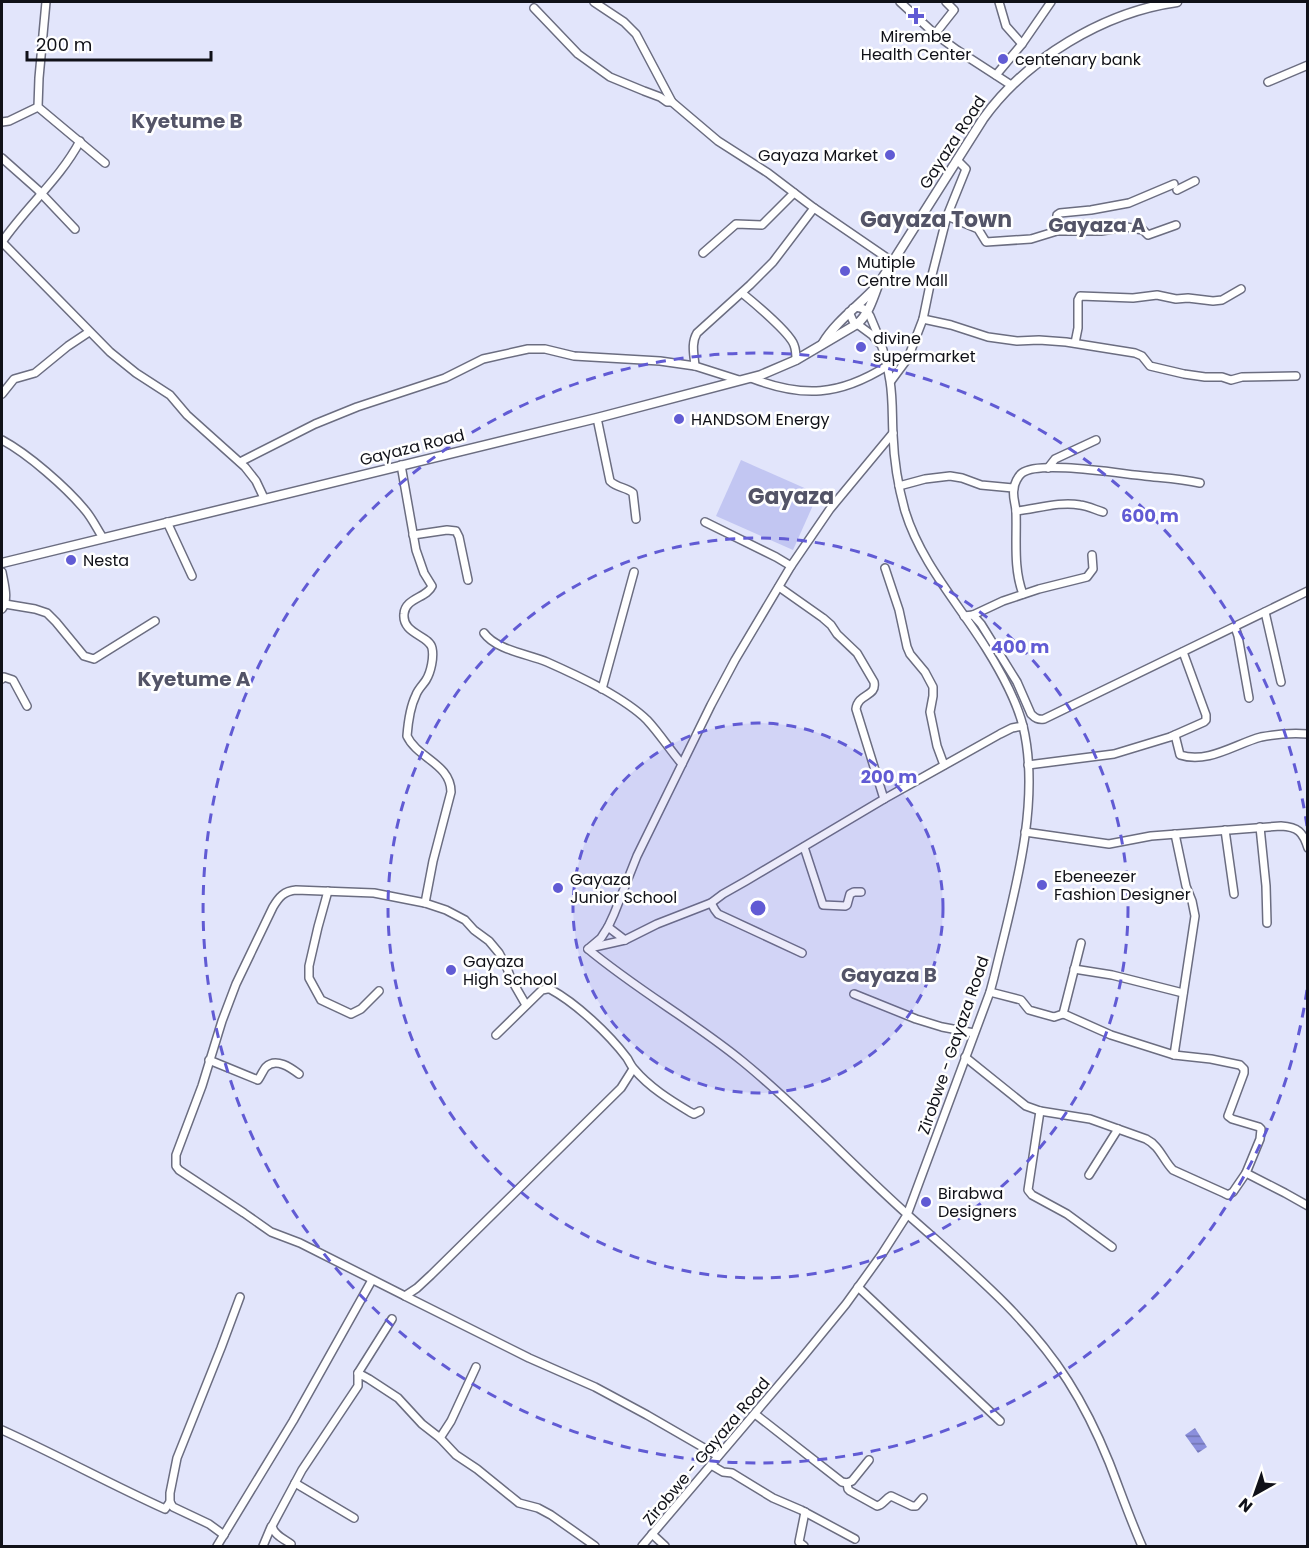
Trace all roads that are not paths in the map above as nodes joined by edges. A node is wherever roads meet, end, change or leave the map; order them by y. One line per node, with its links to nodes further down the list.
1 (46, 2): 17 (street)
2 (594, 2): 8 (street)
3 (900, 2): 10 (street)
4 (946, 2): 10 (street)
5 (999, 2): 11 (street)
6 (1051, 2): 11 (street)
7 (1177, 2): 15 (main road, Gayaza Road)
8 (603, 4): 16 (street)
9 (534, 8): 16 (street)
10 (935, 34): 13 (street)
11 (1022, 44): 13 (street)
12 (1308, 65): 14 (street)
13 (996, 75): 15 (street)
14 (1268, 82)
15 (1007, 86): 21 (main road, Gayaza Road)
16 (672, 102): 24 (street)
17 (38, 107): 18 (street); 19 (street)
18 (2, 123)
19 (80, 141): 22 (street); 25 (street)
20 (2, 159): 25 (street)
21 (957, 159): 27 (street); 33 (main road, Gayaza Road)
22 (105, 163)
23 (1195, 181): 30 (street)
24 (794, 193): 26 (street); 32 (street)
25 (42, 194): 29 (street); 31 (street)
26 (814, 208): 33 (street); 36 (street)
27 (947, 216): 30 (street); 39 (street)
28 (1176, 225): 30 (street)
29 (75, 229)
30 (1057, 231)
31 (2, 242): 41 (street)
32 (703, 253)
33 (893, 262): 34 (main road, Gayaza Road)
34 (878, 285): 37 (main road, Gayaza Road); 38 (main road, Gayaza Road)
35 (1241, 290): 42 (street)
36 (742, 293): 45 (street); 46 (street)
37 (851, 310): 38 (street); 40 (street, Zirobwe - Gayaza Road); 43 (main road, Gayaza Road)
38 (867, 312): 40 (main road, Gayaza Road); 44 (street, Zirobwe - Gayaza Road)
39 (923, 319): 42 (street); 51 (street)
40 (857, 324): 43 (main road, Gayaza Road); 44 (street, Zirobwe - Gayaza Road)
41 (89, 332): 52 (street); 57 (street)
42 (1075, 343): 48 (street)
43 (823, 344): 45 (main road, Gayaza Road)
44 (882, 348): 47 (street, Zirobwe - Gayaza Road)
45 (796, 360): 49 (main road, Gayaza Road)
46 (695, 366): 50 (street); 57 (street)
47 (888, 366): 49 (street); 51 (street, Zirobwe - Gayaza Road)
48 (1296, 376)
49 (751, 378): 50 (main road, Gayaza Road)
50 (739, 380): 53 (main road, Gayaza Road)
51 (891, 381): 54 (street, Zirobwe - Gayaza Road)
52 (2, 394)
53 (597, 418): 58 (main road, Gayaza Road); 66 (street)
54 (893, 433): 61 (street, Zirobwe - Gayaza Road); 73 (street)
55 (2, 440): 70 (street)
56 (1096, 440): 59 (street)
57 (240, 462): 63 (street)
58 (401, 465): 63 (main road, Gayaza Road); 69 (street)
59 (1048, 468): 60 (street); 62 (street)
60 (1200, 483)
61 (899, 486): 62 (street); 84 (street, Zirobwe - Gayaza Road)
62 (1013, 488): 64 (street)
63 (264, 498): 67 (main road, Gayaza Road)
64 (1016, 511): 65 (street); 81 (street)
65 (1103, 512)
66 (636, 519)
67 (167, 522): 70 (main road, Gayaza Road); 77 (street)
68 (705, 522): 73 (street)
69 (413, 535): 78 (street); 110 (street)
70 (103, 538): 72 (main road, Gayaza Road)
71 (1092, 555): 81 (street)
72 (2, 563)
73 (791, 566): 79 (street)
74 (885, 568): 98 (street)
75 (2, 572): 82 (street)
76 (634, 572): 91 (street)
77 (192, 576)
78 (468, 580)
79 (779, 587): 97 (street); 100 (street)
80 (1308, 591): 83 (street)
81 (1023, 594): 84 (street)
82 (3, 606): 85 (street)
83 (1265, 612): 86 (street); 90 (street)
84 (969, 616): 88 (street); 94 (street, Zirobwe - Gayaza Road)
85 (155, 621)
86 (1235, 627): 88 (street); 92 (street)
87 (484, 633): 91 (street)
88 (1183, 652): 96 (street)
89 (2, 679): 93 (street)
90 (1281, 682)
91 (602, 688): 97 (street)
92 (1249, 698)
93 (27, 706)
94 (1023, 726): 98 (street); 99 (street, Zirobwe - Gayaza Road)
95 (1308, 734): 96 (street)
96 (1175, 735): 99 (street)
97 (681, 764): 113 (street)
98 (944, 765): 100 (street)
99 (1028, 765): 103 (street, Zirobwe - Gayaza Road)
100 (884, 799): 105 (street)
101 (1260, 827): 102 (street); 106 (street); 112 (street)
102 (1225, 830): 104 (street); 109 (street)
103 (1025, 832): 104 (street); 120 (street, Zirobwe - Gayaza Road)
104 (1175, 834): 121 (street)
105 (804, 847): 108 (street); 111 (street)
106 (1308, 848)
107 (328, 891): 110 (street); 119 (street); 129 (street)
108 (861, 892)
109 (1234, 894)
110 (425, 903): 123 (street)
111 (711, 903): 114 (street); 117 (street)
112 (1267, 923)
113 (608, 927): 114 (street); 116 (street)
114 (625, 940): 116 (street)
115 (1081, 943): 118 (street)
116 (588, 949): 138 (street)
117 (802, 953)
118 (1074, 969): 121 (street); 124 (street)
119 (379, 991)
120 (990, 992): 124 (street); 125 (street, Zirobwe - Gayaza Road)
121 (1183, 993): 127 (street)
122 (854, 994): 125 (street)
123 (526, 1005): 126 (street); 130 (street)
124 (1064, 1014): 127 (street)
125 (974, 1033): 128 (street, Zirobwe - Gayaza Road)
126 (496, 1035)
127 (1174, 1055): 135 (street)
128 (965, 1057): 133 (street); 138 (street, Zirobwe - Gayaza Road)
129 (209, 1060): 131 (street); 140 (street)
130 (633, 1069): 132 (street); 142 (street)
131 (299, 1074)
132 (700, 1111)
133 (1040, 1111): 134 (street); 139 (street)
134 (1118, 1129): 135 (street); 136 (street)
135 (1246, 1173): 137 (street)
136 (1089, 1175)
137 (1308, 1206)
138 (907, 1215): 141 (street, Zirobwe - Gayaza Road); 171 (street)
139 (1112, 1247)
140 (372, 1280): 142 (street); 162 (street)
141 (858, 1287): 147 (street, Zirobwe - Gayaza Road); 148 (street)
142 (405, 1296): 151 (street)
143 (240, 1298): 157 (street)
144 (392, 1319): 146 (street)
145 (476, 1367): 150 (street)
146 (358, 1373): 150 (street); 154 (street)
147 (755, 1414): 151 (street, Zirobwe - Gayaza Road); 155 (street)
148 (999, 1420)
149 (2, 1430): 157 (street)
150 (440, 1438): 167 (street)
151 (718, 1456): 153 (street, Zirobwe - Gayaza Road)
152 (869, 1460): 155 (street)
153 (711, 1465): 158 (street); 161 (street, Zirobwe - Gayaza Road)
154 (295, 1483): 159 (street); 160 (street)
155 (848, 1484): 156 (street)
156 (923, 1498)
157 (170, 1502): 162 (street)
158 (805, 1512): 163 (street); 170 (street)
159 (354, 1518)
160 (272, 1526): 164 (street); 166 (street)
161 (652, 1534): 168 (street, Zirobwe - Gayaza Road); 169 (street)
162 (224, 1535): 165 (street)
163 (855, 1539)
164 (291, 1544)
165 (217, 1546)
166 (262, 1546)
167 (595, 1546)
168 (642, 1546)
169 (665, 1546)
170 (804, 1546)
171 (1142, 1546)

